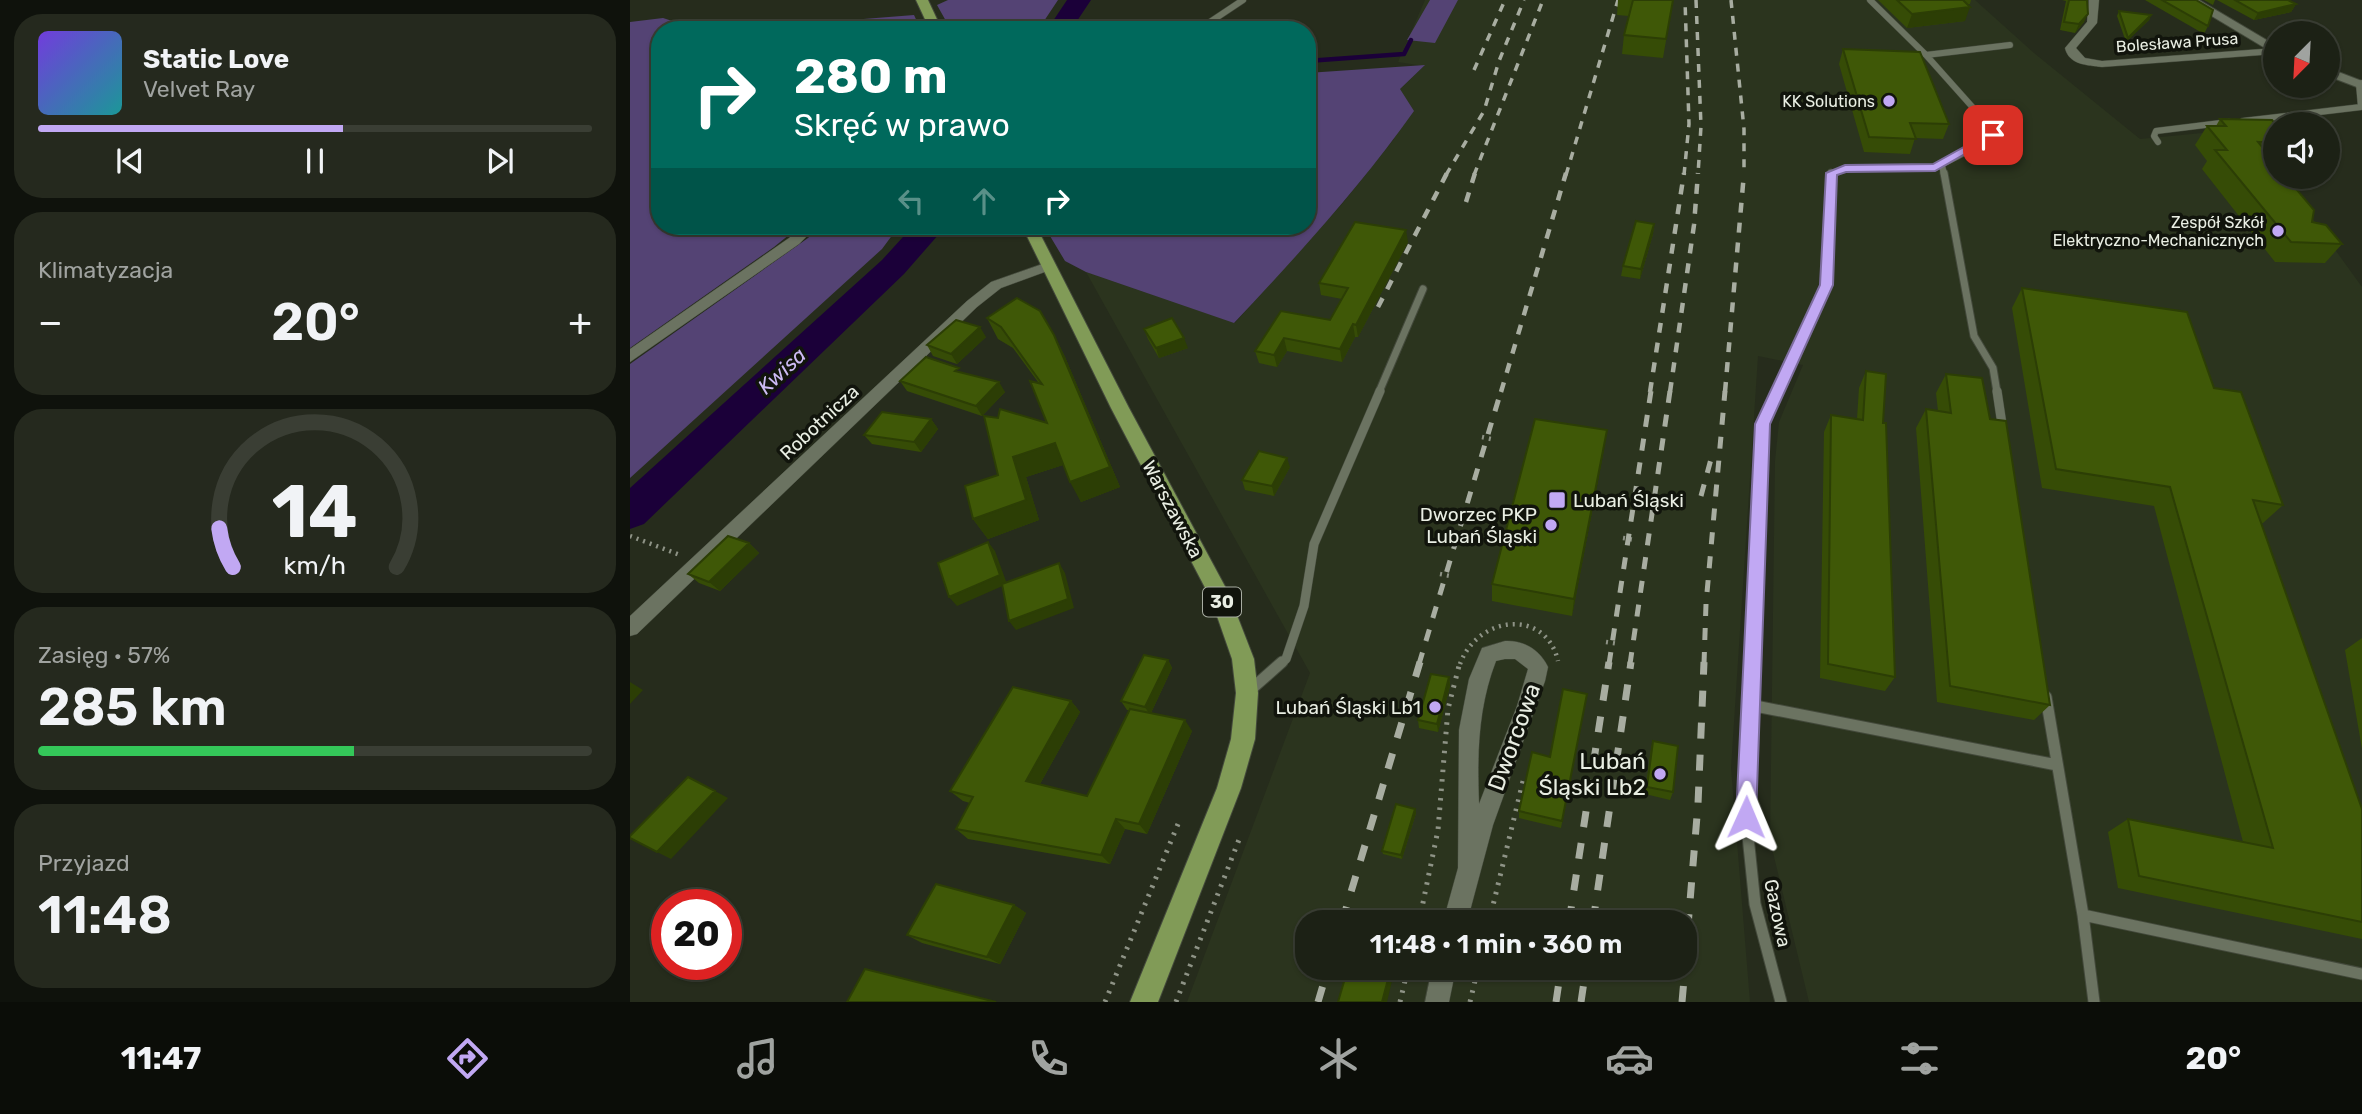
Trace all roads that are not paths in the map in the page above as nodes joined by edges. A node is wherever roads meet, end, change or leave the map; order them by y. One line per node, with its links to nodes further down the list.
1 (922, 0): 6 (main road)
2 (1243, 0): 7 (lane)
3 (1870, 0): 11 (lane)
4 (2094, 0): 10 (street, Bolesława Prusa)
5 (2191, 0): 8 (main road)
6 (932, 21)
7 (1212, 21)
8 (2263, 44)
9 (2010, 45): 11 (lane)
10 (2263, 52)
11 (1926, 55): 15 (lane)
12 (2340, 76): 13 (main road)
13 (2361, 84): 14 (lane)
14 (2158, 142)
15 (1942, 165): 21 (lane); 25 (lane, Gazowa)
16 (800, 235): 20 (street)
17 (1033, 235): 18 (main road, Warszawska / 30)
18 (1048, 266): 22 (street, Robotnicza); 24 (main road, Warszawska / 30)
19 (1423, 289): 24 (lane)
20 (630, 357)
21 (2004, 436)
22 (630, 628)
23 (2044, 683): 26 (lane)
24 (1247, 693): 32 (main road, Warszawska / 30)
25 (1750, 705): 26 (lane); 34 (lane, Gazowa)
26 (2057, 765): 29 (lane)
27 (1468, 865): 27 (street, Dworcowa); 28 (street, Dworcowa)
28 (1458, 910)
29 (2083, 915): 30 (lane); 35 (lane)
30 (2362, 974)
31 (1442, 980): 33 (street)
32 (1144, 1002)
33 (1437, 1002)
34 (1781, 1002)
35 (2094, 1002)

